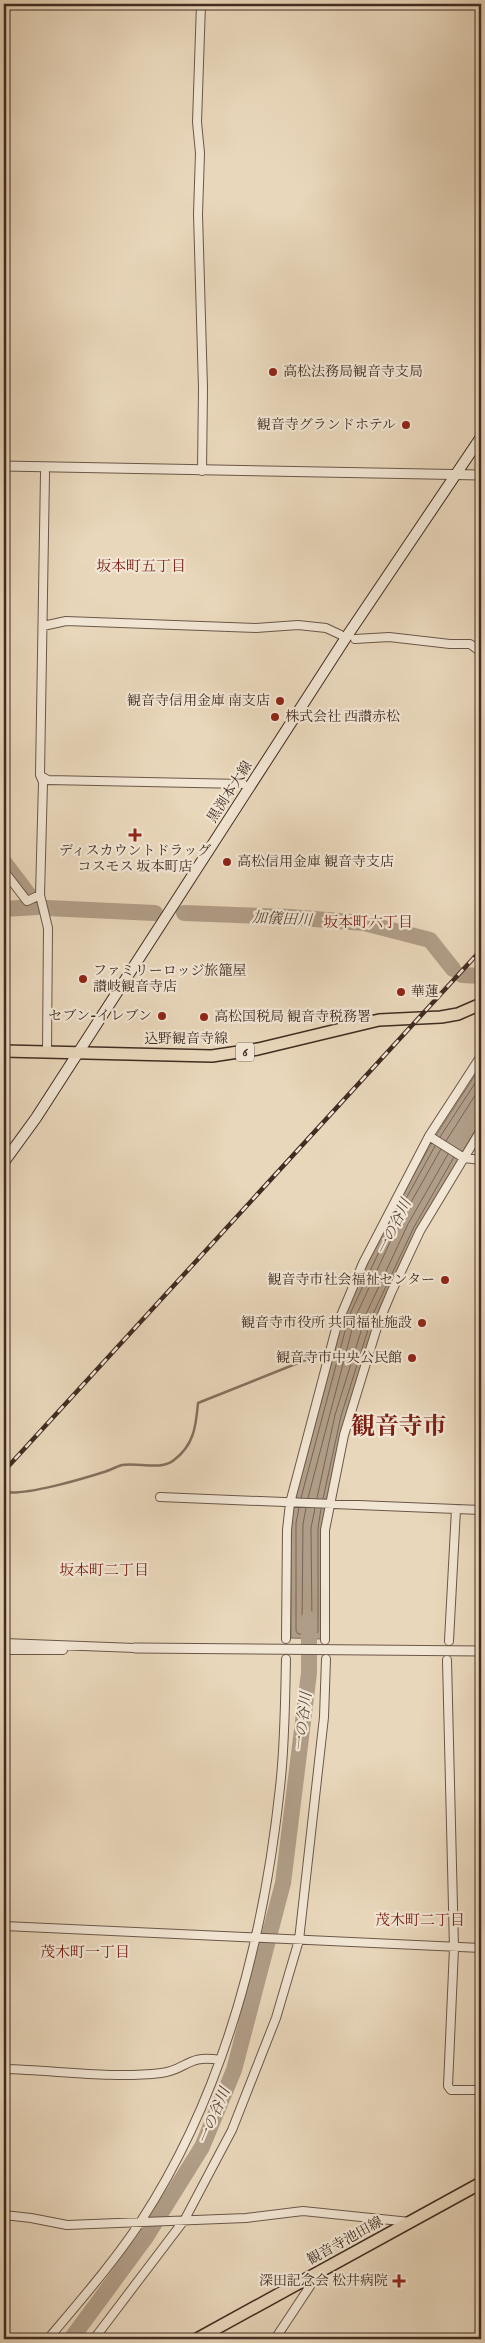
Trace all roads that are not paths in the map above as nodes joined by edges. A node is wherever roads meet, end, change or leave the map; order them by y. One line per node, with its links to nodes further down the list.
1 (201, 4): 4 (street)
2 (481, 437): 6 (main road, 黒渕本大線)
3 (4, 466): 4 (street)
4 (202, 470): 6 (street)
5 (45, 473): 8 (street)
6 (456, 474): 7 (street); 19 (main road, 黒渕本大線)
7 (481, 475)
8 (43, 626): 9 (street); 12 (street)
9 (341, 634)
10 (356, 639): 11 (street)
11 (480, 648)
12 (40, 775): 13 (street); 15 (street)
13 (243, 784)
14 (4, 871): 15 (street)
15 (40, 895): 18 (street)
16 (481, 1004): 19 (main road, 込野観音寺線 / 6)
17 (4, 1051): 18 (main road, 込野観音寺線 / 6)
18 (47, 1052): 19 (main road, 込野観音寺線 / 6)
19 (78, 1052): 25 (main road, 黒渕本大線)
20 (481, 1056): 22 (street)
21 (481, 1130): 23 (street)
22 (429, 1136): 23 (street); 27 (street)
23 (464, 1158): 24 (street); 28 (street)
24 (481, 1160)
25 (4, 1162)
26 (160, 1498): 27 (street)
27 (290, 1503): 28 (street); 31 (street)
28 (330, 1504): 29 (street); 32 (street)
29 (456, 1509): 30 (street); 33 (street)
30 (481, 1510)
31 (286, 1639)
32 (325, 1640)
33 (449, 1641)
34 (4, 1643): 35 (street)
35 (31, 1647): 36 (street); 37 (street)
36 (135, 1648): 39 (street)
37 (4, 1650)
38 (481, 1651): 40 (street)
39 (287, 1654): 40 (street); 43 (street)
40 (326, 1654): 44 (street)
41 (447, 1660): 45 (street)
42 (4, 1926): 43 (street)
43 (256, 1937): 44 (street); 47 (street)
44 (299, 1940): 45 (street); 52 (street)
45 (454, 1948): 46 (street); 49 (street)
46 (481, 1948)
47 (220, 2060): 48 (street); 53 (street)
48 (4, 2069)
49 (481, 2090)
50 (481, 2183): 54 (main road, 観音寺池田線)
51 (4, 2215): 53 (street)
52 (185, 2219): 53 (street); 54 (street); 57 (street)
53 (141, 2221): 56 (street)
54 (410, 2222): 55 (main road, 観音寺池田線)
55 (319, 2272): 58 (main road, 観音寺池田線); 59 (street)
56 (48, 2339)
57 (94, 2339)
58 (197, 2339)
59 (275, 2339)

